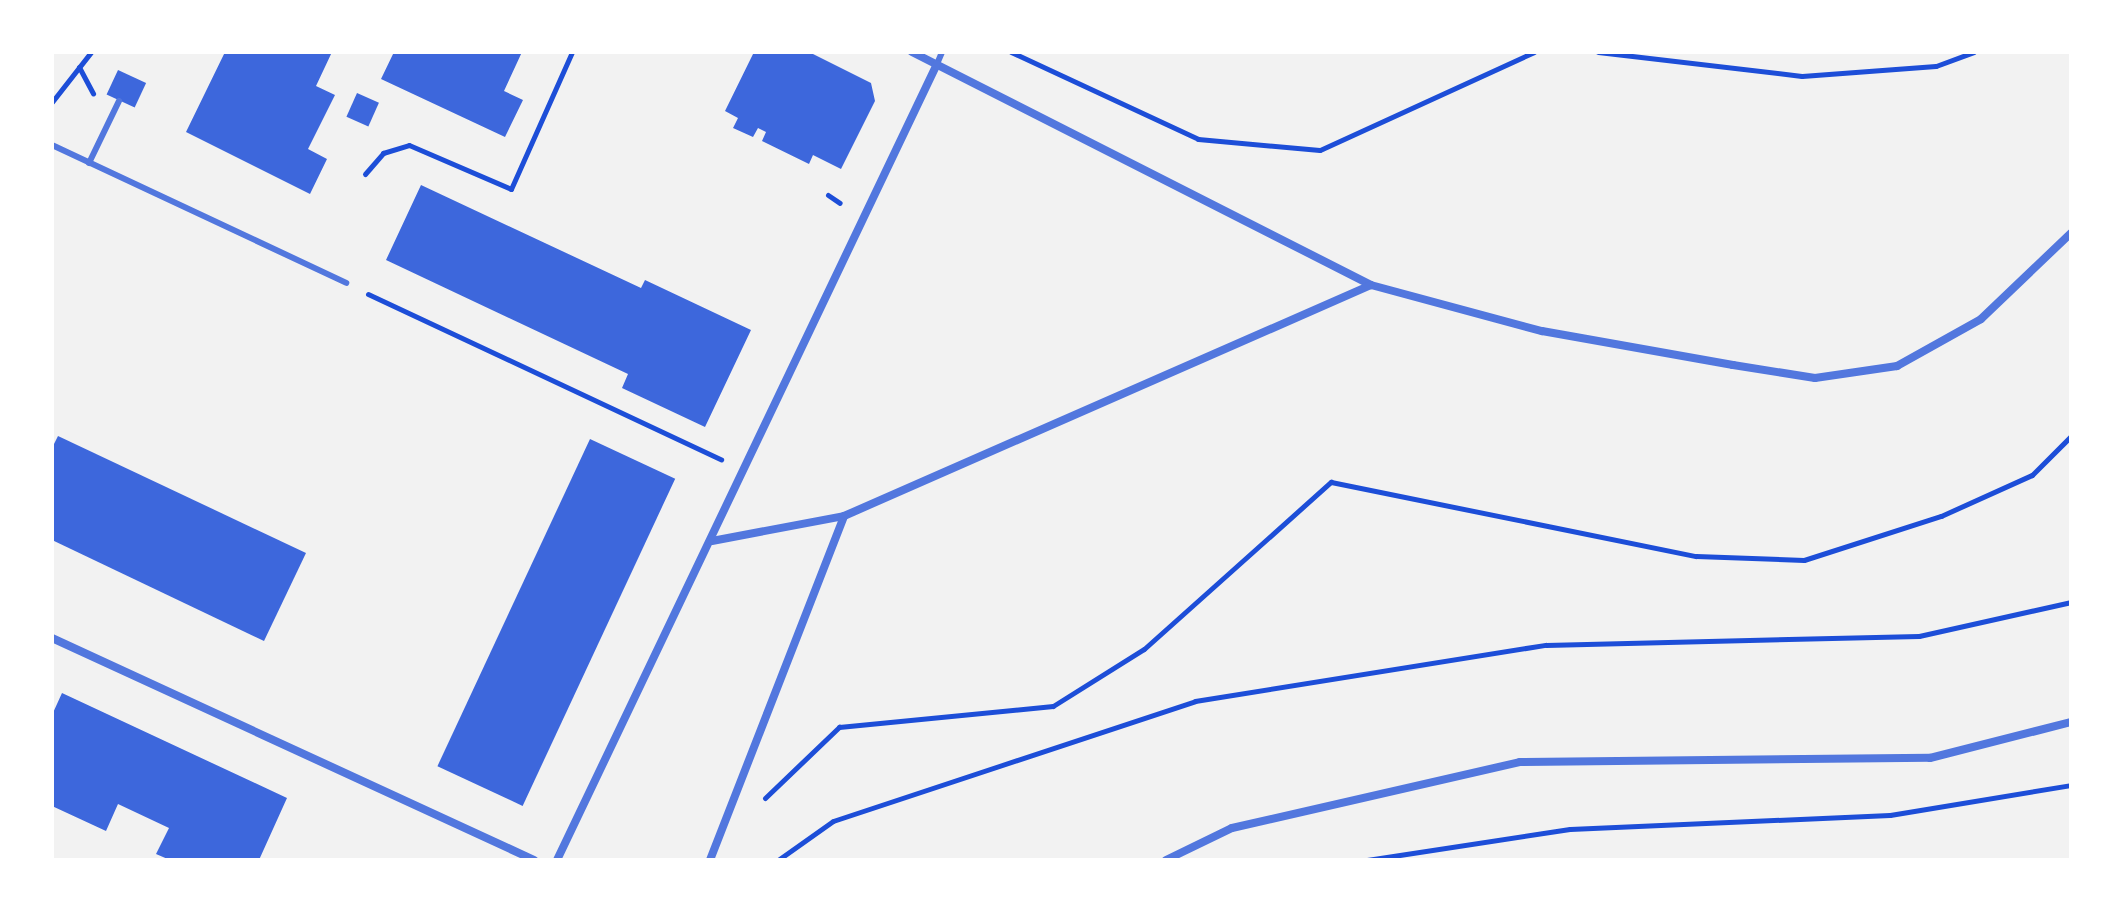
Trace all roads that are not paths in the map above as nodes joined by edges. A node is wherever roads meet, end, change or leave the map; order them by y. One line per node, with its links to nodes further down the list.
1 (912, 52): 3 (street)
2 (942, 52): 3 (lane)
3 (937, 64): 9 (street); 11 (street)
4 (119, 101): 6 (lane)
5 (52, 145): 6 (lane)
6 (89, 163): 8 (lane)
7 (2071, 233): 9 (street)
8 (346, 283)
9 (1371, 285): 10 (street)
10 (844, 516): 11 (street); 16 (street)
11 (712, 541): 15 (street)
12 (52, 638): 14 (street)
13 (2071, 722): 17 (street)
14 (534, 860)
15 (557, 860)
16 (710, 860)
17 (1166, 860)

